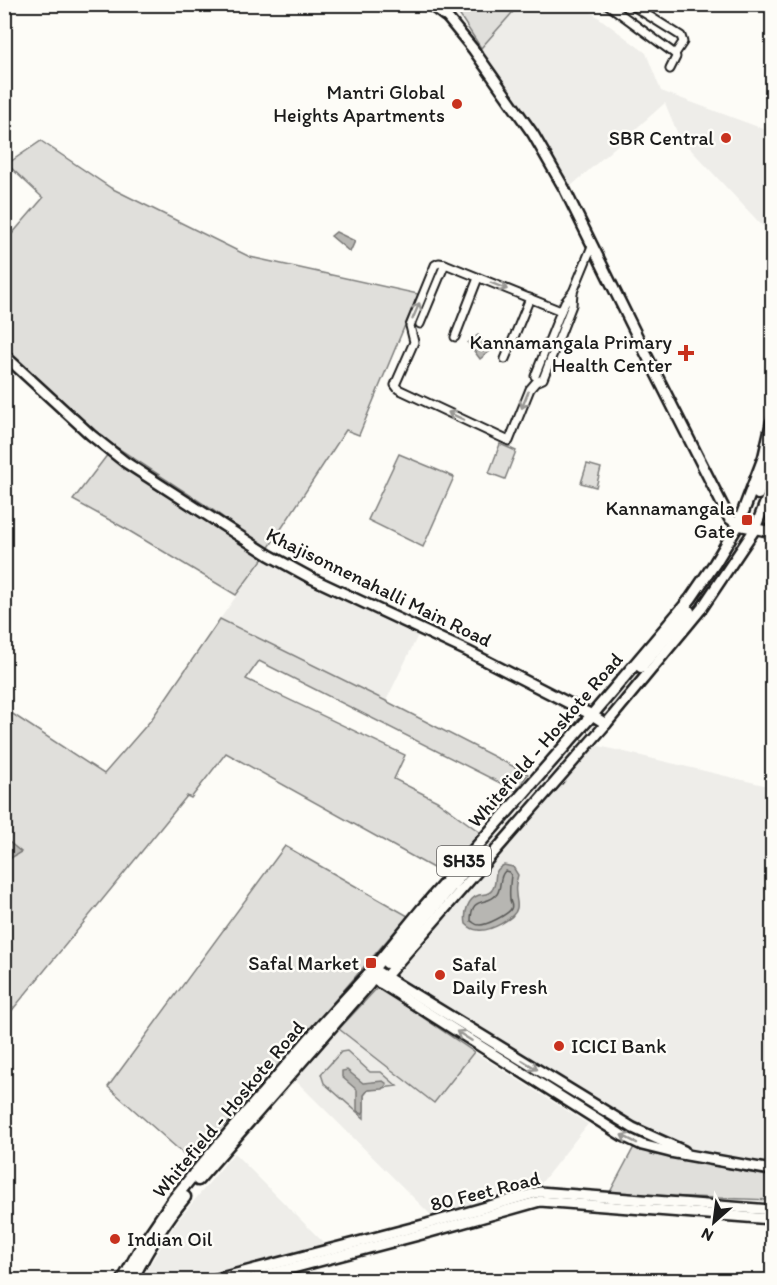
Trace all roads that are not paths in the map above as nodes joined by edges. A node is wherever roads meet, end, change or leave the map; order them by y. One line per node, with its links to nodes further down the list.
1 (429, 4): 5 (street)
2 (442, 4): 5 (street)
3 (607, 4): 6 (street)
4 (630, 4): 6 (street)
5 (447, 17): 8 (street)
6 (675, 54): 7 (street)
7 (670, 69)
8 (592, 246): 11 (street); 22 (street)
9 (445, 264): 10 (street); 11 (street, one-way to 9); 14 (street)
10 (478, 278): 12 (street, one-way to 12); 15 (street)
11 (573, 292): 13 (street)
12 (530, 298): 13 (street); 17 (street)
13 (561, 311): 18 (street)
14 (420, 324)
15 (455, 337)
16 (4, 355): 25 (street, Khajisonnenahalli Main Road)
17 (505, 359)
18 (535, 376)
19 (772, 422): 22 (main road, Whitefield - Hoskote Road / SH35)
20 (772, 455): 22 (main road, Whitefield - Hoskote Road / SH35)
21 (772, 485): 23 (street)
22 (741, 526): 23 (street); 25 (main road, Whitefield - Hoskote Road / SH35)
23 (755, 529): 24 (street); 25 (street)
24 (772, 532)
25 (599, 719): 26 (street); 26 (main road, Whitefield - Hoskote Road / SH35)
26 (376, 976): 27 (street); 30 (main road, Whitefield - Hoskote Road / SH35); 31 (main road, Whitefield - Hoskote Road / SH35)
27 (772, 1170)
28 (772, 1210): 32 (street, 80 Feet Road)
29 (772, 1219): 33 (street, 80 Feet Road)
30 (123, 1281)
31 (132, 1281)
32 (213, 1281)
33 (247, 1281)

